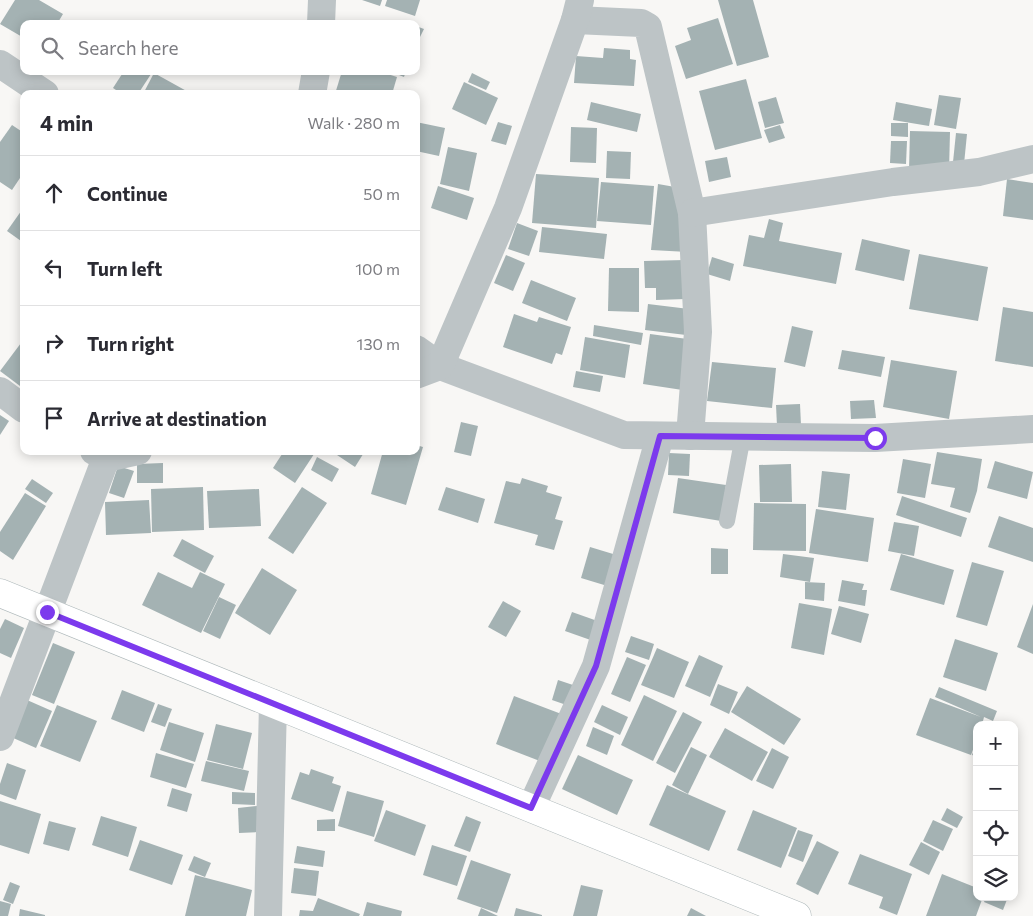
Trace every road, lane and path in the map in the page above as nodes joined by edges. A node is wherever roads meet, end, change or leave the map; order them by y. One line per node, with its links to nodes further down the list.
1 (322, 0): 3 (street)
2 (578, 10): 9 (street); 11 (street)
3 (321, 20)
4 (0, 64): 6 (street)
5 (315, 75): 7 (street)
6 (39, 90)
7 (313, 90)
8 (1033, 160): 9 (street)
9 (692, 213): 16 (street)
10 (420, 356): 11 (street)
11 (428, 370): 15 (street)
12 (0, 391): 13 (street)
13 (20, 406)
14 (1033, 429): 17 (street)
15 (660, 436): 16 (street); 24 (street)
16 (690, 436): 17 (street)
17 (742, 436): 19 (lane)
18 (100, 455): 21 (street)
19 (727, 521)
20 (0, 593): 21 (street)
21 (47, 612): 22 (street); 23 (street)
22 (273, 702): 24 (street); 25 (street)
23 (0, 737)
24 (531, 808): 26 (street)
25 (268, 916)
26 (797, 916)

